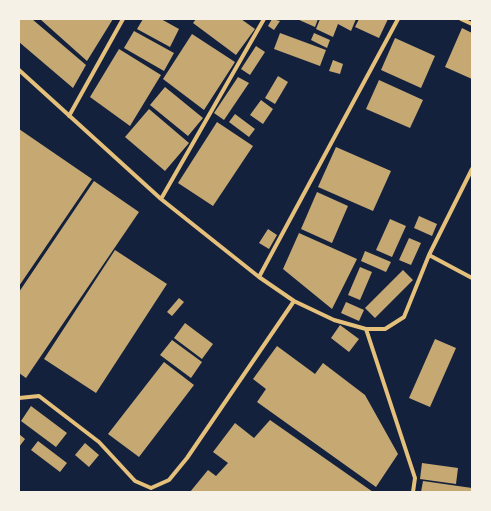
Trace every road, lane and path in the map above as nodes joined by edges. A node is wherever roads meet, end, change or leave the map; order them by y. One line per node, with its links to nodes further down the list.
1 (123, 19): 7 (street)
2 (264, 19): 9 (street)
3 (398, 19): 11 (street)
4 (461, 19): 5 (street)
5 (472, 24)
6 (19, 70): 7 (street)
7 (69, 116): 9 (street)
8 (472, 169): 10 (street)
9 (161, 199): 11 (street)
10 (429, 255): 12 (street); 14 (street)
11 (259, 277): 13 (street)
12 (472, 278)
13 (294, 301): 14 (street); 15 (street)
14 (366, 329): 16 (street)
15 (19, 398)
16 (413, 492)

